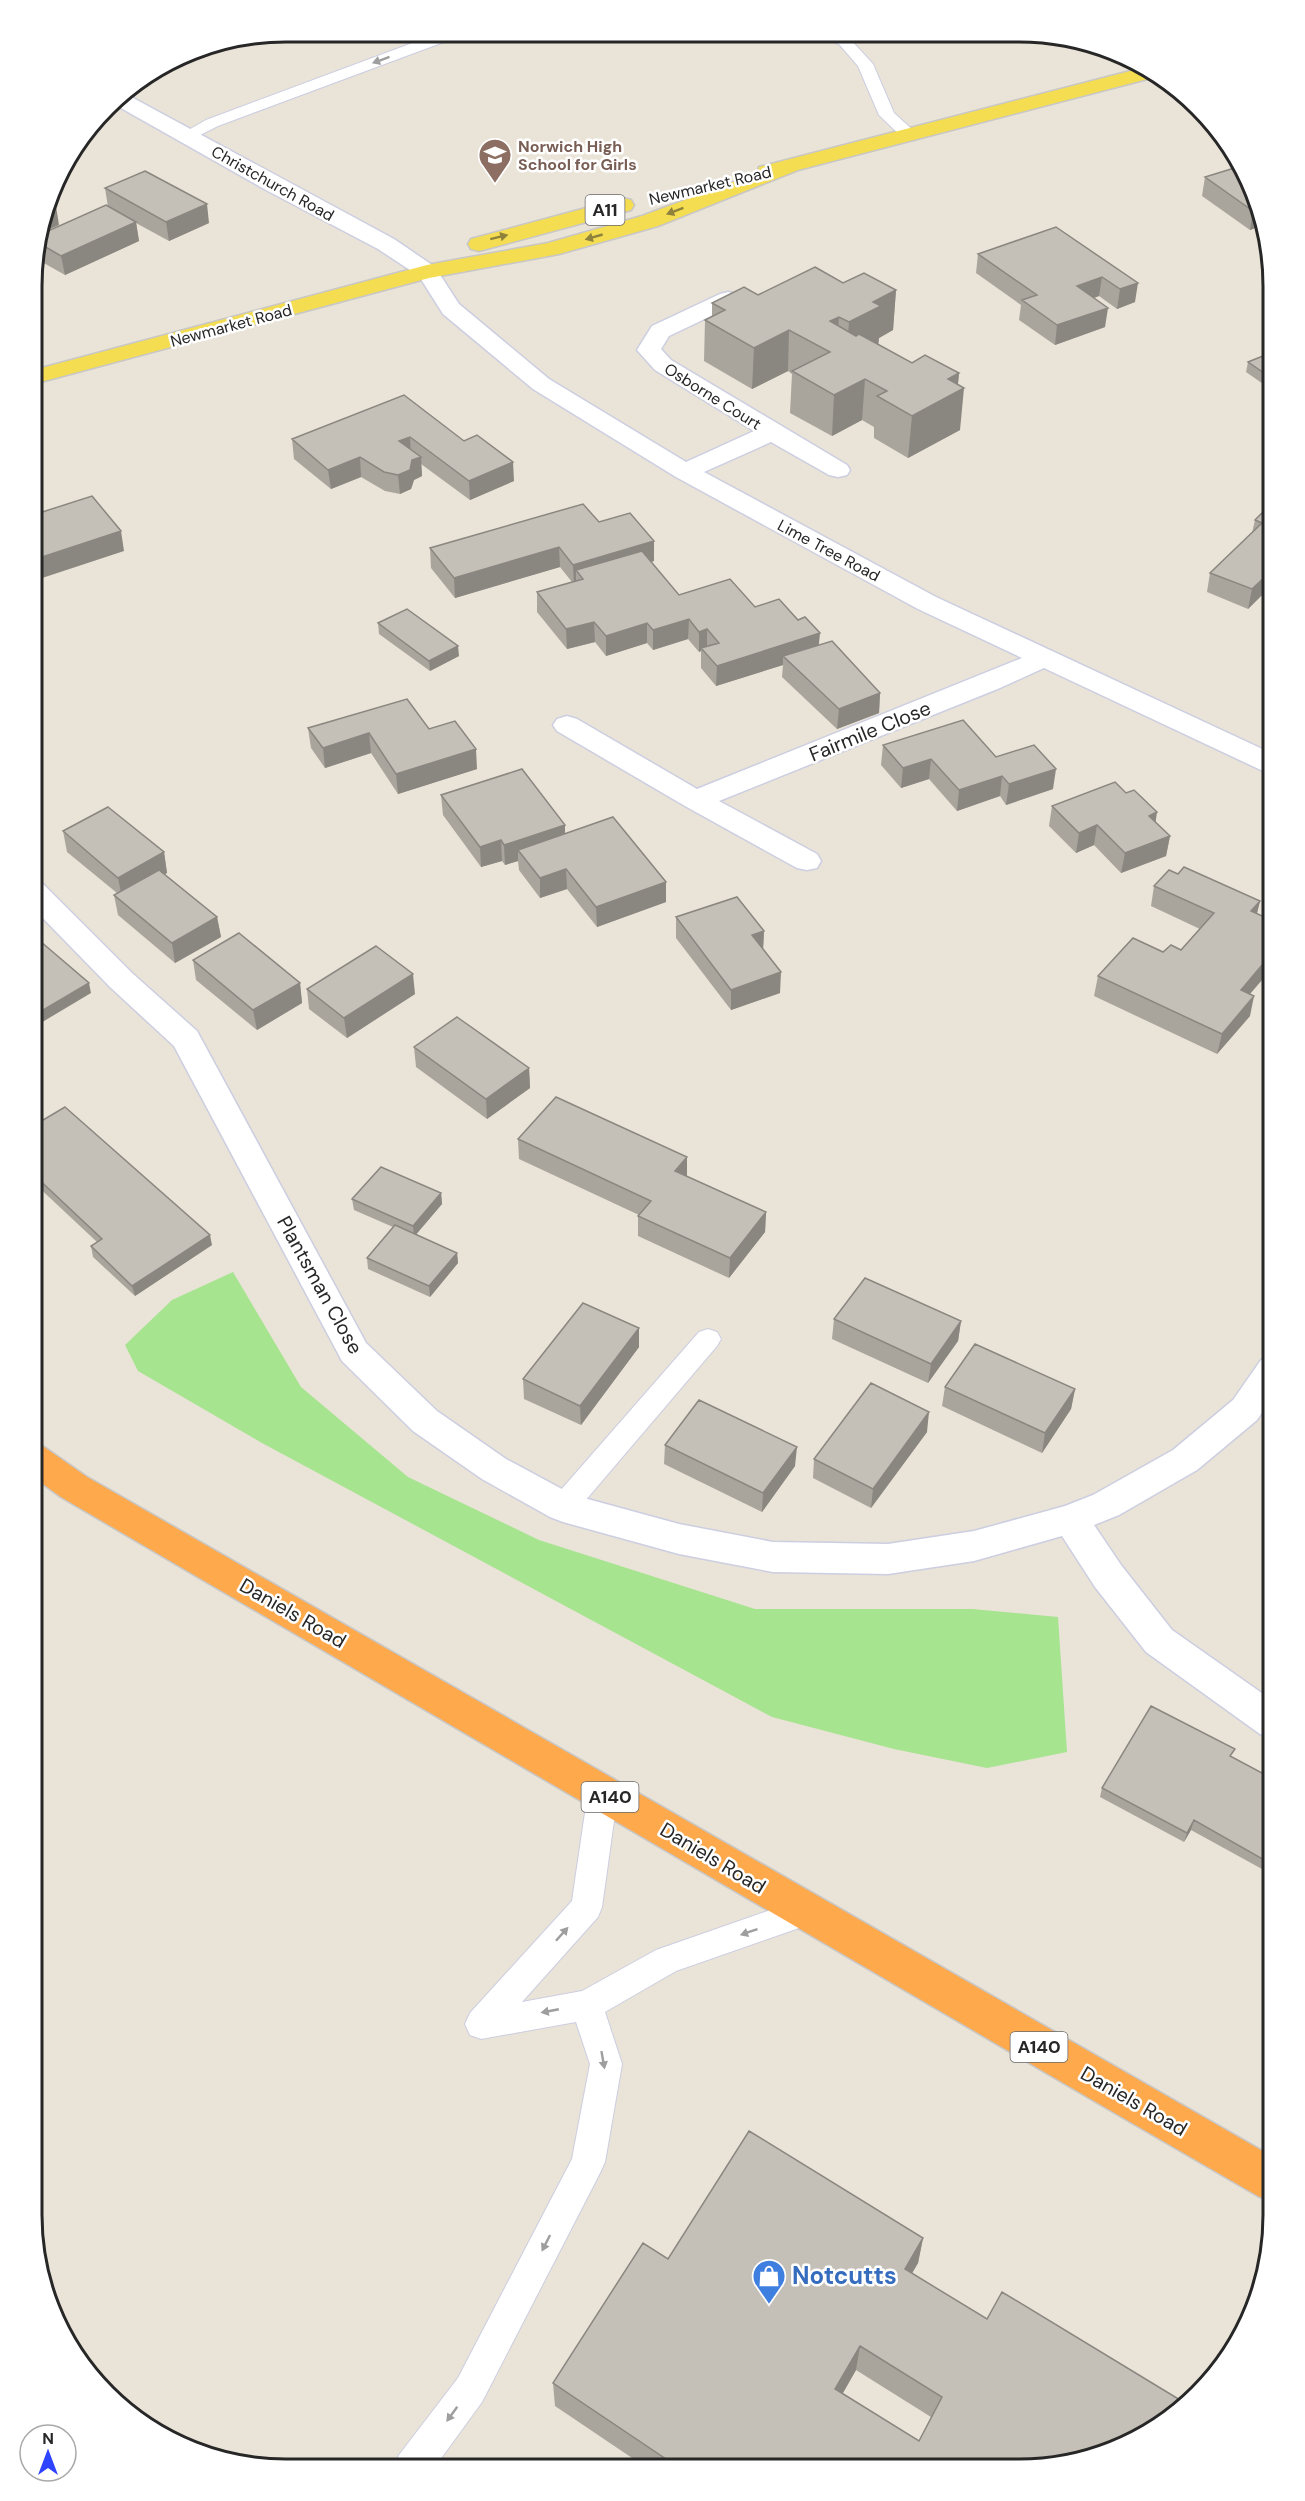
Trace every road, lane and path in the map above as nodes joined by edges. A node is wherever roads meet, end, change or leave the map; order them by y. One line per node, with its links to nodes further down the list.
1 (431, 42): 5 (lane, one-way to 5)
2 (845, 42): 6 (lane)
3 (1141, 75): 6 (main road, Newmarket Road / A11)
4 (126, 102): 5 (street, Christchurch Road)
5 (186, 136): 8 (street, Christchurch Road)
6 (910, 136): 7 (main road, Newmarket Road / A11)
7 (789, 168): 8 (main road, Newmarket Road / A11, one-way to 8); 8 (main road, Newmarket Road / A11, one-way to 7)
8 (428, 272): 10 (main road, Newmarket Road / A11); 13 (street, Lime Tree Road)
9 (728, 299): 11 (street, Osborne Court)
10 (42, 375)
11 (771, 432): 12 (street, Osborne Court); 13 (street, Osborne Court)
12 (838, 470)
13 (686, 472): 14 (street, Lime Tree Road)
14 (1043, 658): 16 (street, Lime Tree Road); 17 (street, Fairmile Close)
15 (567, 725): 17 (street)
16 (1263, 760)
17 (695, 800): 18 (street)
18 (807, 861)
19 (42, 900): 23 (street, Plantsman Close)
20 (708, 1339): 23 (lane)
21 (1263, 1384): 24 (street, Plantsman Close)
22 (42, 1464): 26 (highway, Daniels Road / A140)
23 (563, 1507): 24 (street, Plantsman Close)
24 (1070, 1519): 25 (street)
25 (1263, 1715)
26 (603, 1792): 27 (highway, Daniels Road / A140); 28 (lane, one-way to 26)
27 (805, 1912): 28 (lane, one-way to 28); 29 (highway, Daniels Road / A140)
28 (586, 2005): 30 (lane, one-way to 30)
29 (1263, 2175)
30 (419, 2459)

